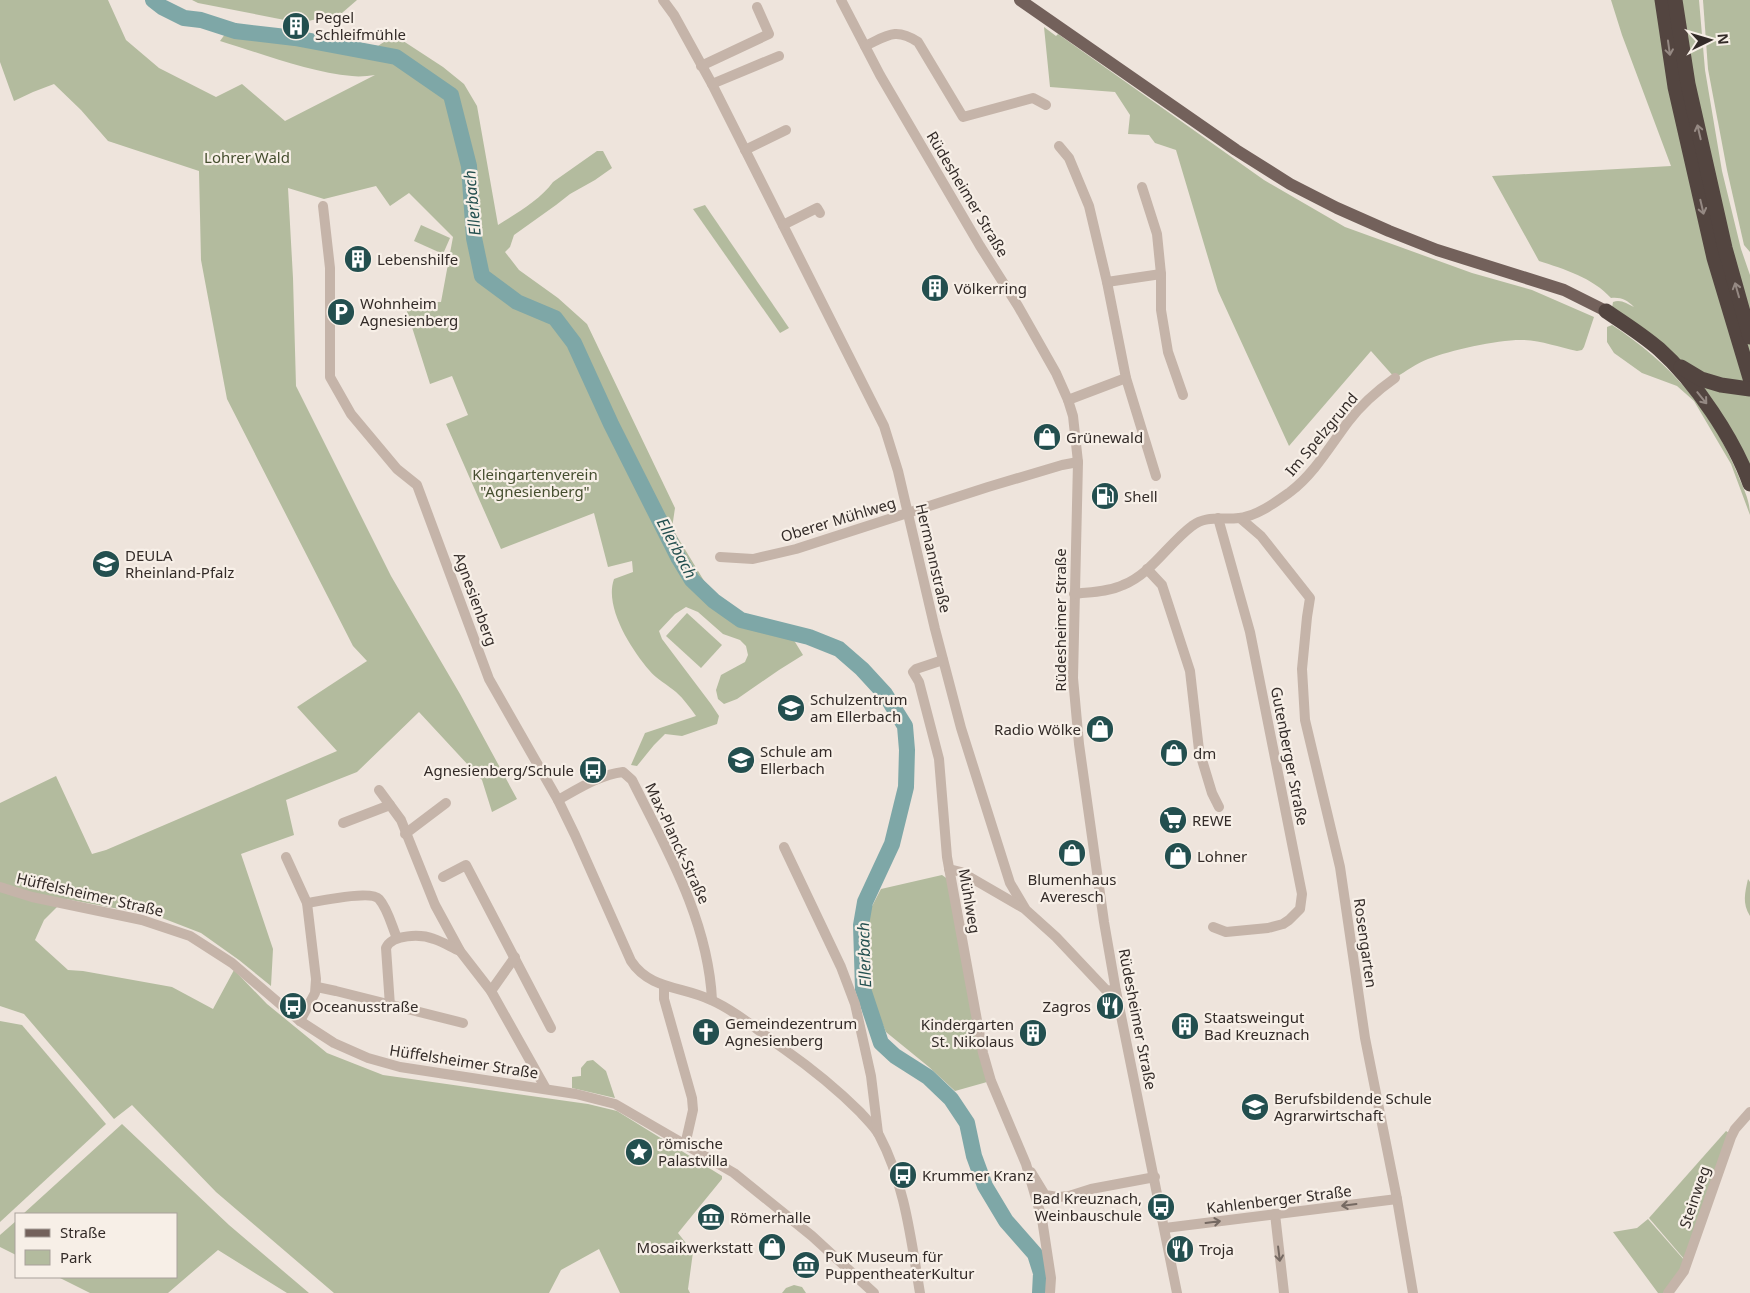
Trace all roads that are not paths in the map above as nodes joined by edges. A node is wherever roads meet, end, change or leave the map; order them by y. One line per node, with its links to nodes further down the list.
1 (663, 0): 9 (street, Hermannstraße)
2 (841, 0): 7 (street, Rüdesheimer Straße)
3 (1020, 0): 21 (main road)
4 (1662, 0): 26 (highway, one-way to 26)
5 (1675, 0): 22 (highway, one-way to 5)
6 (757, 7): 9 (street)
7 (865, 46): 11 (street); 29 (street, Rüdesheimer Straße)
8 (779, 56): 10 (street)
9 (701, 66): 10 (street, Hermannstraße)
10 (712, 84): 14 (street, Hermannstraße)
11 (1046, 105)
12 (786, 130): 14 (street)
13 (1059, 146): 20 (street)
14 (745, 150): 18 (street, Hermannstraße)
15 (1142, 188): 19 (street)
16 (323, 206): 41 (street, Agnesienberg)
17 (820, 213): 18 (street)
18 (783, 224): 33 (street, Hermannstraße)
19 (1161, 274): 20 (street); 28 (street)
20 (1107, 282): 24 (street)
21 (1606, 311): 23 (highway)
22 (1750, 337)
23 (1671, 361): 27 (highway); 32 (highway, one-way to 32)
24 (1126, 378): 29 (street); 31 (street)
25 (1395, 378): 35 (street, Im Spelzgrund)
26 (1750, 378)
27 (1750, 389)
28 (1183, 395)
29 (1068, 400): 30 (street, Rüdesheimer Straße)
30 (1078, 462): 33 (street, Oberer Mühlweg); 38 (street, Rüdesheimer Straße)
31 (1156, 476)
32 (1750, 484)
33 (908, 513): 36 (street, Oberer Mühlweg); 39 (street, Hermannstraße)
34 (1218, 518): 35 (street, Im Spelzgrund); 37 (street, Im Spelzgrund); 54 (street, Gutenberger Straße)
35 (1240, 518): 73 (street, Rosengarten)
36 (720, 557)
37 (1147, 569): 38 (street, Im Spelzgrund); 44 (street)
38 (1074, 594): 61 (street, Rüdesheimer Straße)
39 (943, 660): 49 (street, Mühlweg); 53 (street, Hermannstraße)
40 (379, 790): 43 (street)
41 (558, 800): 58 (street, Agnesienberg); 62 (street, Max-Planck-Straße)
42 (446, 803): 46 (street)
43 (390, 805): 45 (street); 46 (street)
44 (1219, 807)
45 (344, 823)
46 (405, 834): 56 (street)
47 (784, 848): 69 (street)
48 (286, 857): 52 (street)
49 (949, 869): 53 (street, Hermannstraße); 71 (street, Mühlweg)
50 (443, 876): 57 (street)
51 (0, 886): 64 (street, Hüffelsheimer Straße)
52 (307, 903): 55 (street); 59 (street)
53 (1026, 910): 61 (street, Hermannstraße)
54 (1213, 927)
55 (397, 938): 56 (street); 63 (street)
56 (460, 951): 60 (street)
57 (515, 957): 60 (street); 66 (street)
58 (664, 986): 62 (street, Agnesienberg); 70 (street)
59 (317, 987): 63 (street); 64 (street)
60 (491, 991): 67 (street)
61 (1116, 991): 72 (street, Rüdesheimer Straße)
62 (712, 1000): 69 (street)
63 (390, 1006): 65 (street)
64 (300, 1021): 67 (street, Hüffelsheimer Straße)
65 (463, 1023)
66 (551, 1028)
67 (546, 1090): 70 (street, Hüffelsheimer Straße)
68 (1750, 1112): 82 (street, Steinweg)
69 (879, 1134): 77 (street)
70 (685, 1145): 76 (street, Hüffelsheimer Straße)
71 (1026, 1164): 72 (street, Mühlweg); 78 (street, Mühlweg)
72 (1155, 1177): 75 (street, Rüdesheimer Straße)
73 (1397, 1199): 74 (street, Kahlenberger Straße, one-way to 74); 81 (street, Rosengarten)
74 (1274, 1214): 75 (street, Kahlenberger Straße, one-way to 74); 80 (street, one-way to 80)
75 (1165, 1228): 79 (street, Rüdesheimer Straße)
76 (874, 1293)
77 (920, 1293)
78 (1050, 1293)
79 (1177, 1293)
80 (1284, 1293)
81 (1413, 1293)
82 (1668, 1293)

